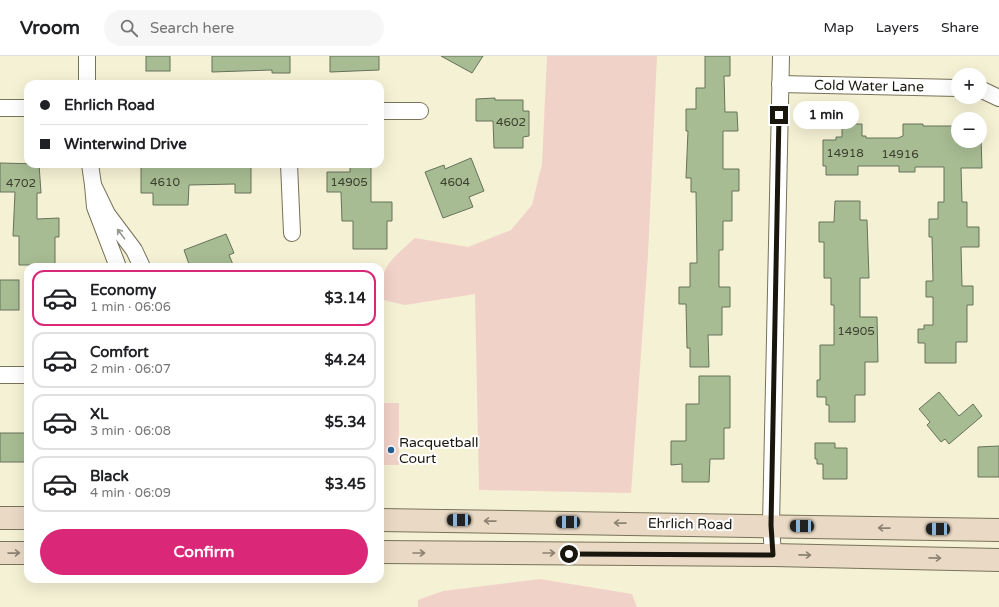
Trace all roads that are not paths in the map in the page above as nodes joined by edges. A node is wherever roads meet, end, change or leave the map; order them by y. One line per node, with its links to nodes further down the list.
1 (87, 56): 3 (street)
2 (780, 56): 4 (street)
3 (87, 80)
4 (780, 84): 5 (street, Cold Water Lane); 23 (street)
5 (951, 88)
6 (987, 92): 7 (street)
7 (999, 98)
8 (0, 108): 9 (street)
9 (24, 108)
10 (384, 111): 11 (street)
11 (420, 111)
12 (91, 168): 14 (street)
13 (289, 168): 15 (street)
14 (93, 185): 16 (street); 17 (street, one-way to 14)
15 (292, 233)
16 (116, 263)
17 (140, 263)
18 (0, 375): 19 (street)
19 (24, 375)
20 (0, 518): 21 (main road)
21 (24, 518)
22 (384, 520): 23 (main road, Ehrlich Road, one-way to 22)
23 (771, 525): 24 (main road, Ehrlich Road, one-way to 23); 28 (street)
24 (999, 530)
25 (384, 552): 28 (main road, one-way to 28)
26 (0, 553): 27 (main road, one-way to 27)
27 (24, 553)
28 (773, 555): 29 (main road, one-way to 29)
29 (999, 560)

